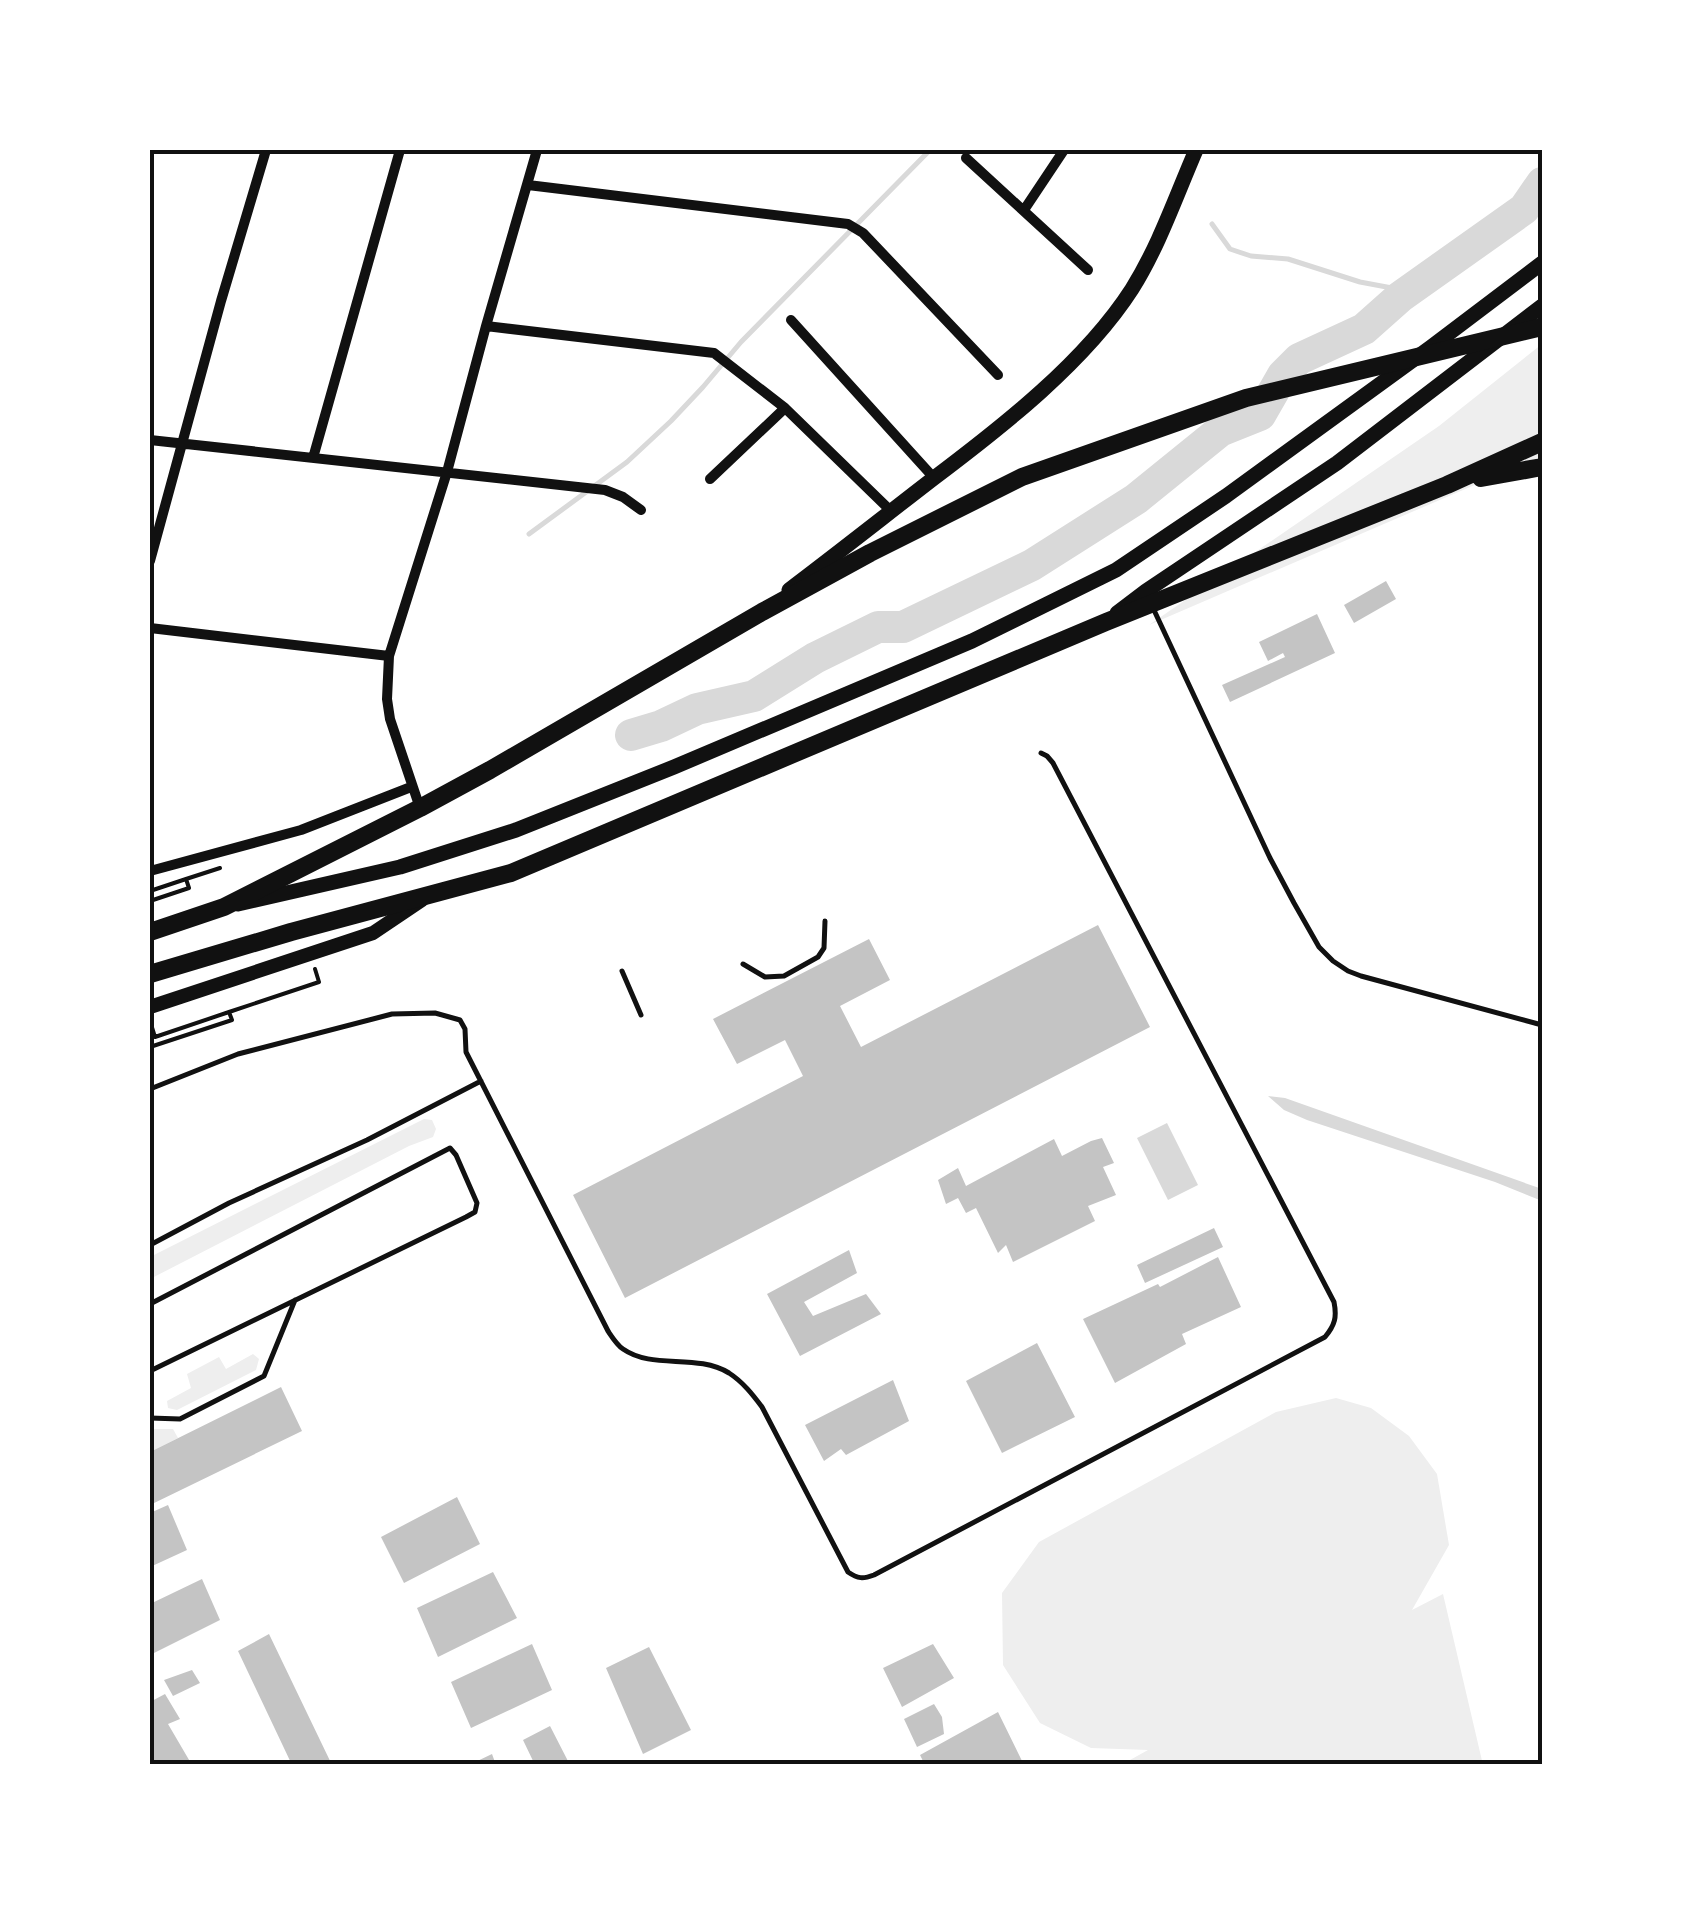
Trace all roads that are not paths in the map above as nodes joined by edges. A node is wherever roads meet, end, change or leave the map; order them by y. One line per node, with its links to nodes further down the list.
1 (266, 150): 19 (street)
2 (400, 150): 20 (street)
3 (538, 150): 7 (street)
4 (1064, 150): 8 (street)
5 (1196, 150): 23 (main road)
6 (966, 158): 8 (street)
7 (528, 184): 13 (street); 15 (street)
8 (1024, 210): 10 (street)
9 (1542, 263): 39 (main road)
10 (1088, 270)
11 (1542, 306): 31 (main road)
12 (791, 320): 23 (street)
13 (486, 326): 16 (street); 22 (street)
14 (1542, 327): 30 (highway)
15 (998, 375)
16 (786, 408): 24 (street); 27 (street)
17 (150, 440): 19 (street)
18 (1542, 442): 25 (highway)
19 (182, 444): 20 (street); 28 (street)
20 (313, 458): 22 (street)
21 (1542, 467): 25 (highway)
22 (446, 472): 26 (street); 33 (street)
23 (934, 478): 27 (main road)
24 (710, 479)
25 (1446, 485): 29 (highway)
26 (641, 510)
27 (891, 511): 30 (main road)
28 (150, 561)
29 (1152, 605): 31 (highway); 47 (lane)
30 (762, 612): 36 (highway)
31 (1106, 622): 38 (highway)
32 (150, 628): 33 (street)
33 (390, 656): 35 (street)
34 (1040, 753): 48 (lane)
35 (411, 787): 36 (street); 37 (street)
36 (420, 808): 39 (highway)
37 (150, 871)
38 (428, 896): 44 (highway); 45 (main road)
39 (224, 907): 41 (highway)
40 (825, 921): 42 (lane)
41 (150, 932)
42 (743, 964)
43 (622, 971): 46 (lane)
44 (150, 974)
45 (150, 1007)
46 (641, 1016)
47 (1542, 1024)
48 (480, 1081): 49 (lane); 50 (lane)
49 (150, 1089)
50 (150, 1245)
51 (296, 1300): 52 (lane); 53 (lane); 54 (lane)
52 (150, 1304)
53 (150, 1371)
54 (150, 1418)

